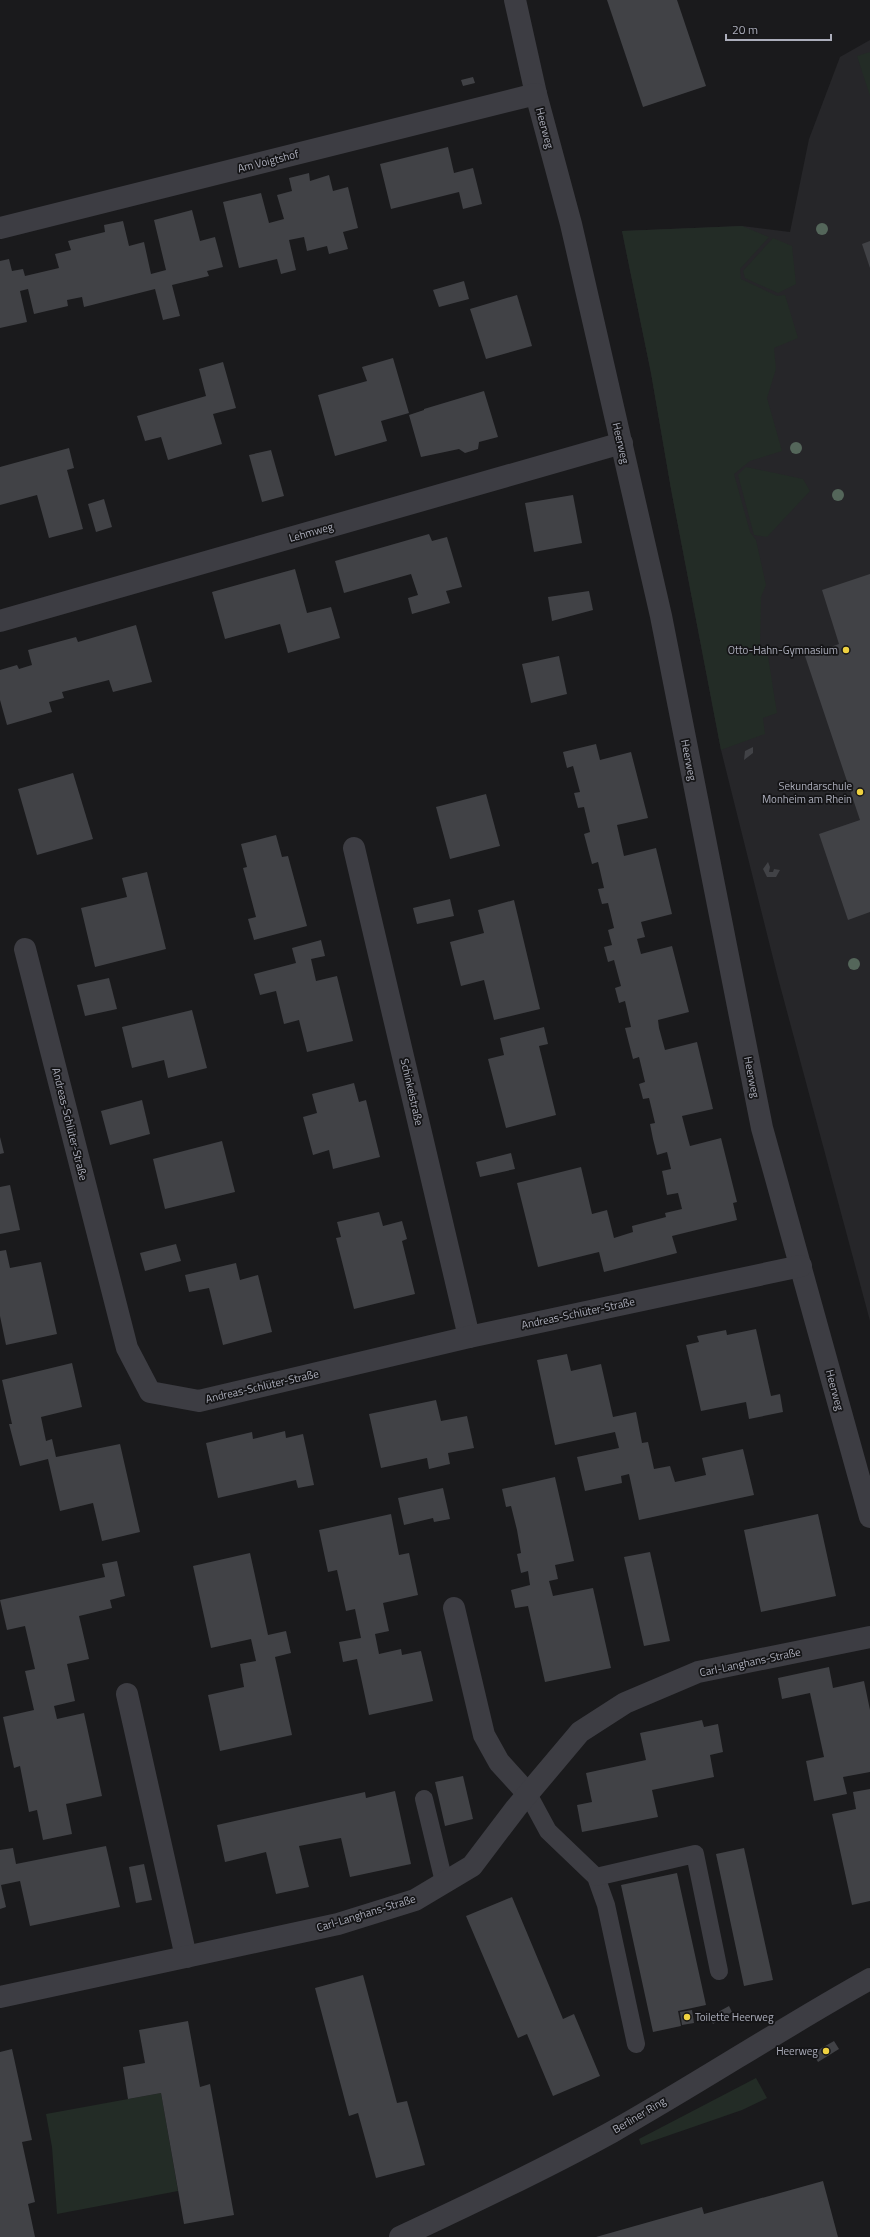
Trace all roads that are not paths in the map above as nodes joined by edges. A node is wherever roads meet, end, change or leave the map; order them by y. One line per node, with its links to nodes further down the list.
1 (515, 0): 2 (street, Heerweg)
2 (536, 94): 3 (street, Am Voigtshof); 4 (street, Heerweg)
3 (0, 228)
4 (622, 444): 5 (street, Lehmweg); 8 (street, Heerweg)
5 (0, 621)
6 (354, 848): 9 (street, Schinkelstraße)
7 (25, 949): 9 (street, Andreas-Schlüter-Straße)
8 (801, 1266): 9 (street, Andreas-Schlüter-Straße); 10 (street, Heerweg)
9 (469, 1336)
10 (870, 1517)
11 (454, 1608): 14 (street)
12 (870, 1637): 14 (street, Carl-Langhans-Straße)
13 (127, 1694): 18 (street)
14 (528, 1794): 16 (lane); 17 (street, Carl-Langhans-Straße)
15 (424, 1799): 17 (lane)
16 (596, 1877): 19 (lane); 22 (lane)
17 (444, 1882): 18 (street, Carl-Langhans-Straße)
18 (186, 1957): 21 (street, Carl-Langhans-Straße)
19 (719, 1971)
20 (870, 1979): 23 (street, Berliner Ring)
21 (0, 1997)
22 (636, 2044)
23 (400, 2237)

